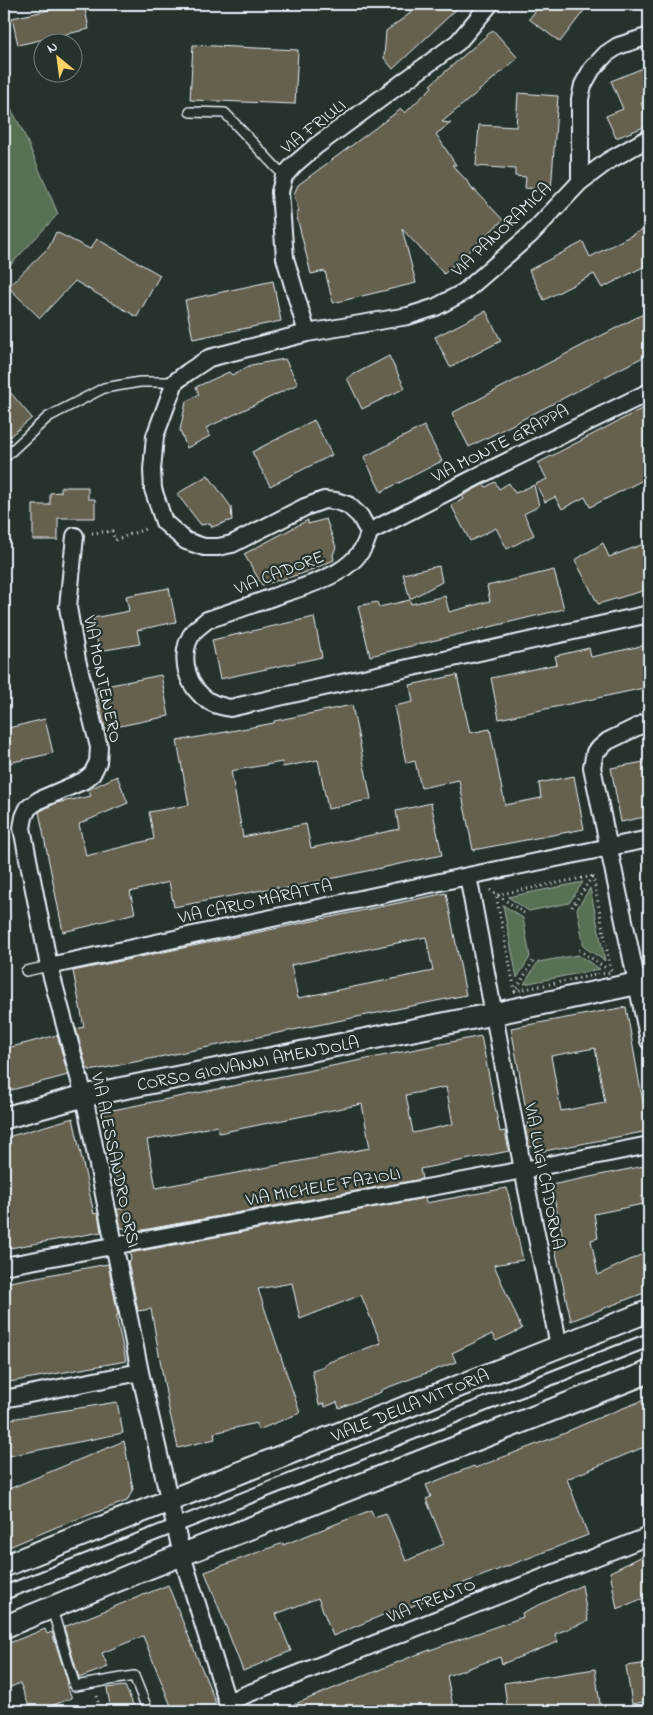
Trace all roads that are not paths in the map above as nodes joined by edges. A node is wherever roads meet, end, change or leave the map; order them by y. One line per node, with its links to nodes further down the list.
1 (490, 4): 5 (street, VIA FRIULI)
2 (649, 36): 6 (street)
3 (190, 112): 5 (lane)
4 (649, 138): 6 (street, VIA PANORAMICA)
5 (284, 176): 7 (street, VIA FRIULI)
6 (580, 182): 7 (street, VIA PANORAMICA)
7 (307, 333): 8 (street)
8 (175, 382): 10 (lane); 11 (street)
9 (649, 392): 11 (street, VIA MONTE GRAPPA)
10 (4, 458)
11 (369, 532): 13 (street, VIA CADORE)
12 (74, 536): 15 (street, VIA MONTENERO)
13 (649, 614)
14 (649, 721): 17 (street)
15 (22, 828): 19 (street, VIA ALESSANDRO ORSI)
16 (649, 839): 17 (street)
17 (609, 847): 18 (street, VIA CARLO MARATTA); 21 (street)
18 (468, 876): 19 (street, VIA CARLO MARATTA); 22 (street, VIA LUIGI CADORNA)
19 (49, 966): 20 (lane); 24 (street, VIA ALESSANDRO ORSI)
20 (26, 972)
21 (643, 982): 22 (street, CORSO GIOVANNI AMENDOLA); 23 (street)
22 (493, 1014): 24 (street, CORSO GIOVANNI AMENDOLA); 27 (street, VIA LUIGI CADORNA)
23 (649, 1041)
24 (84, 1096): 25 (street, CORSO GIOVANNI AMENDOLA); 28 (street, VIA ALESSANDRO ORSI)
25 (4, 1118)
26 (649, 1145): 27 (street, VIA MICHELE FAZIOLI)
27 (523, 1170): 28 (street, VIA MICHELE FAZIOLI); 32 (street, VIA LUIGI CADORNA)
28 (114, 1245): 29 (street, VIA MICHELE FAZIOLI); 33 (street, VIA ALESSANDRO ORSI)
29 (4, 1266)
30 (649, 1311): 32 (street, VIALE DELLA VITTORIA)
31 (649, 1340): 37 (street, VIALE DELLA VITTORIA)
32 (559, 1346): 36 (street, VIALE DELLA VITTORIA)
33 (140, 1372): 35 (street); 36 (street, VIA ALESSANDRO ORSI)
34 (649, 1372): 39 (street)
35 (4, 1398)
36 (170, 1500): 37 (street); 40 (street, VIALE DELLA VITTORIA)
37 (175, 1525): 39 (street); 41 (street, VIALE DELLA VITTORIA)
38 (649, 1536): 44 (street, VIA TRENTO)
39 (182, 1555): 42 (street); 44 (street)
40 (4, 1566)
41 (4, 1593)
42 (52, 1609): 43 (street); 45 (lane)
43 (4, 1627)
44 (229, 1707)
45 (148, 1711)

